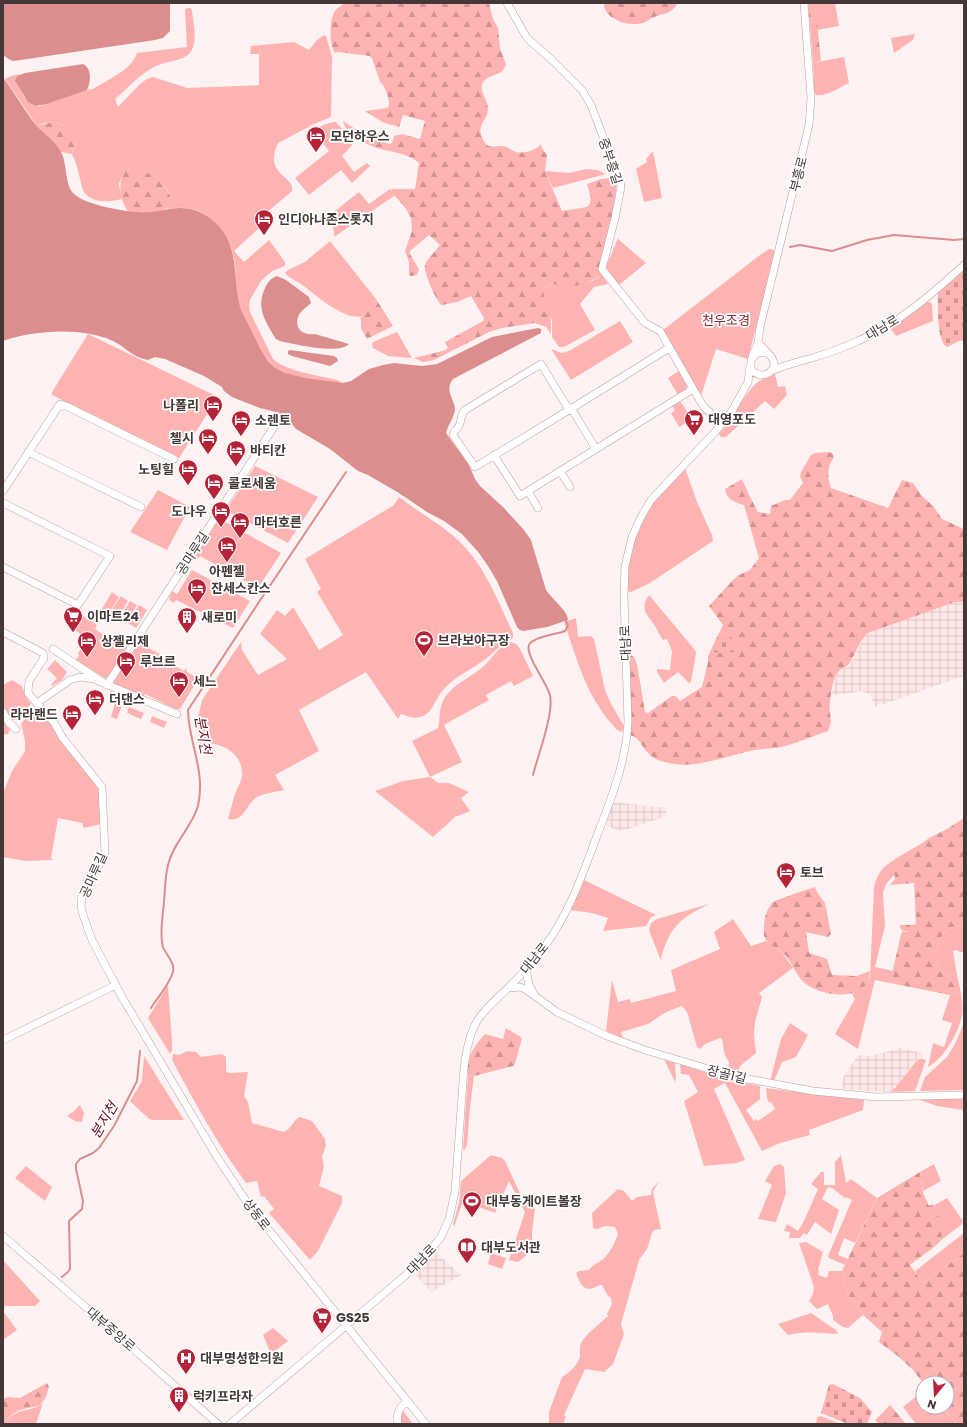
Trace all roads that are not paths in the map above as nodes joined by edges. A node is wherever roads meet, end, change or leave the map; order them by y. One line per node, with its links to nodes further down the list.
1 (507, 3): 5 (street, 중부흥길)
2 (804, 3): 4 (street, 부흥로)
3 (964, 265): 8 (street, 대남로)
4 (758, 343): 6 (street); 7 (street, 부흥로)
5 (670, 348): 13 (street); 14 (street)
6 (769, 355): 7 (street); 8 (street); 10 (street)
7 (752, 357): 9 (street)
8 (786, 364): 10 (street, 대남로)
9 (750, 366): 11 (street); 12 (street)
10 (771, 371): 11 (street)
11 (763, 375): 12 (street)
12 (748, 382): 16 (street, 대남로)
13 (693, 389): 16 (street); 17 (street)
14 (570, 409): 17 (street); 19 (street); 19 (street)
15 (277, 422): 31 (street, 공마루길)
16 (722, 424): 36 (street, 대남로)
17 (596, 449): 21 (street)
18 (28, 452): 20 (street); 23 (street); 26 (street)
19 (494, 456): 24 (street)
20 (174, 459)
21 (560, 471): 22 (street); 24 (street)
22 (570, 487)
23 (3, 491)
24 (528, 491): 27 (street)
25 (3, 503): 28 (street)
26 (141, 507)
27 (538, 508)
28 (3, 568)
29 (3, 632): 32 (street, 공마루길)
30 (53, 649): 31 (street)
31 (107, 684): 32 (street); 34 (street)
32 (36, 703): 37 (street, 공마루길)
33 (3, 712): 35 (street)
34 (177, 714)
35 (16, 729)
36 (526, 969): 38 (street, 대남로); 39 (street)
37 (116, 985): 40 (street); 43 (street, 상동로)
38 (508, 988): 39 (street, 장골1길); 43 (street, 대남로)
39 (534, 995): 41 (street, 장골1길)
40 (3, 1040)
41 (964, 1095)
42 (3, 1236): 45 (street, 대부중앙로)
43 (346, 1325): 44 (street, 상동로); 46 (street, 대남로)
44 (408, 1401): 47 (street); 48 (street, 상동로)
45 (218, 1424)
46 (230, 1424)
47 (398, 1424)
48 (426, 1424)

